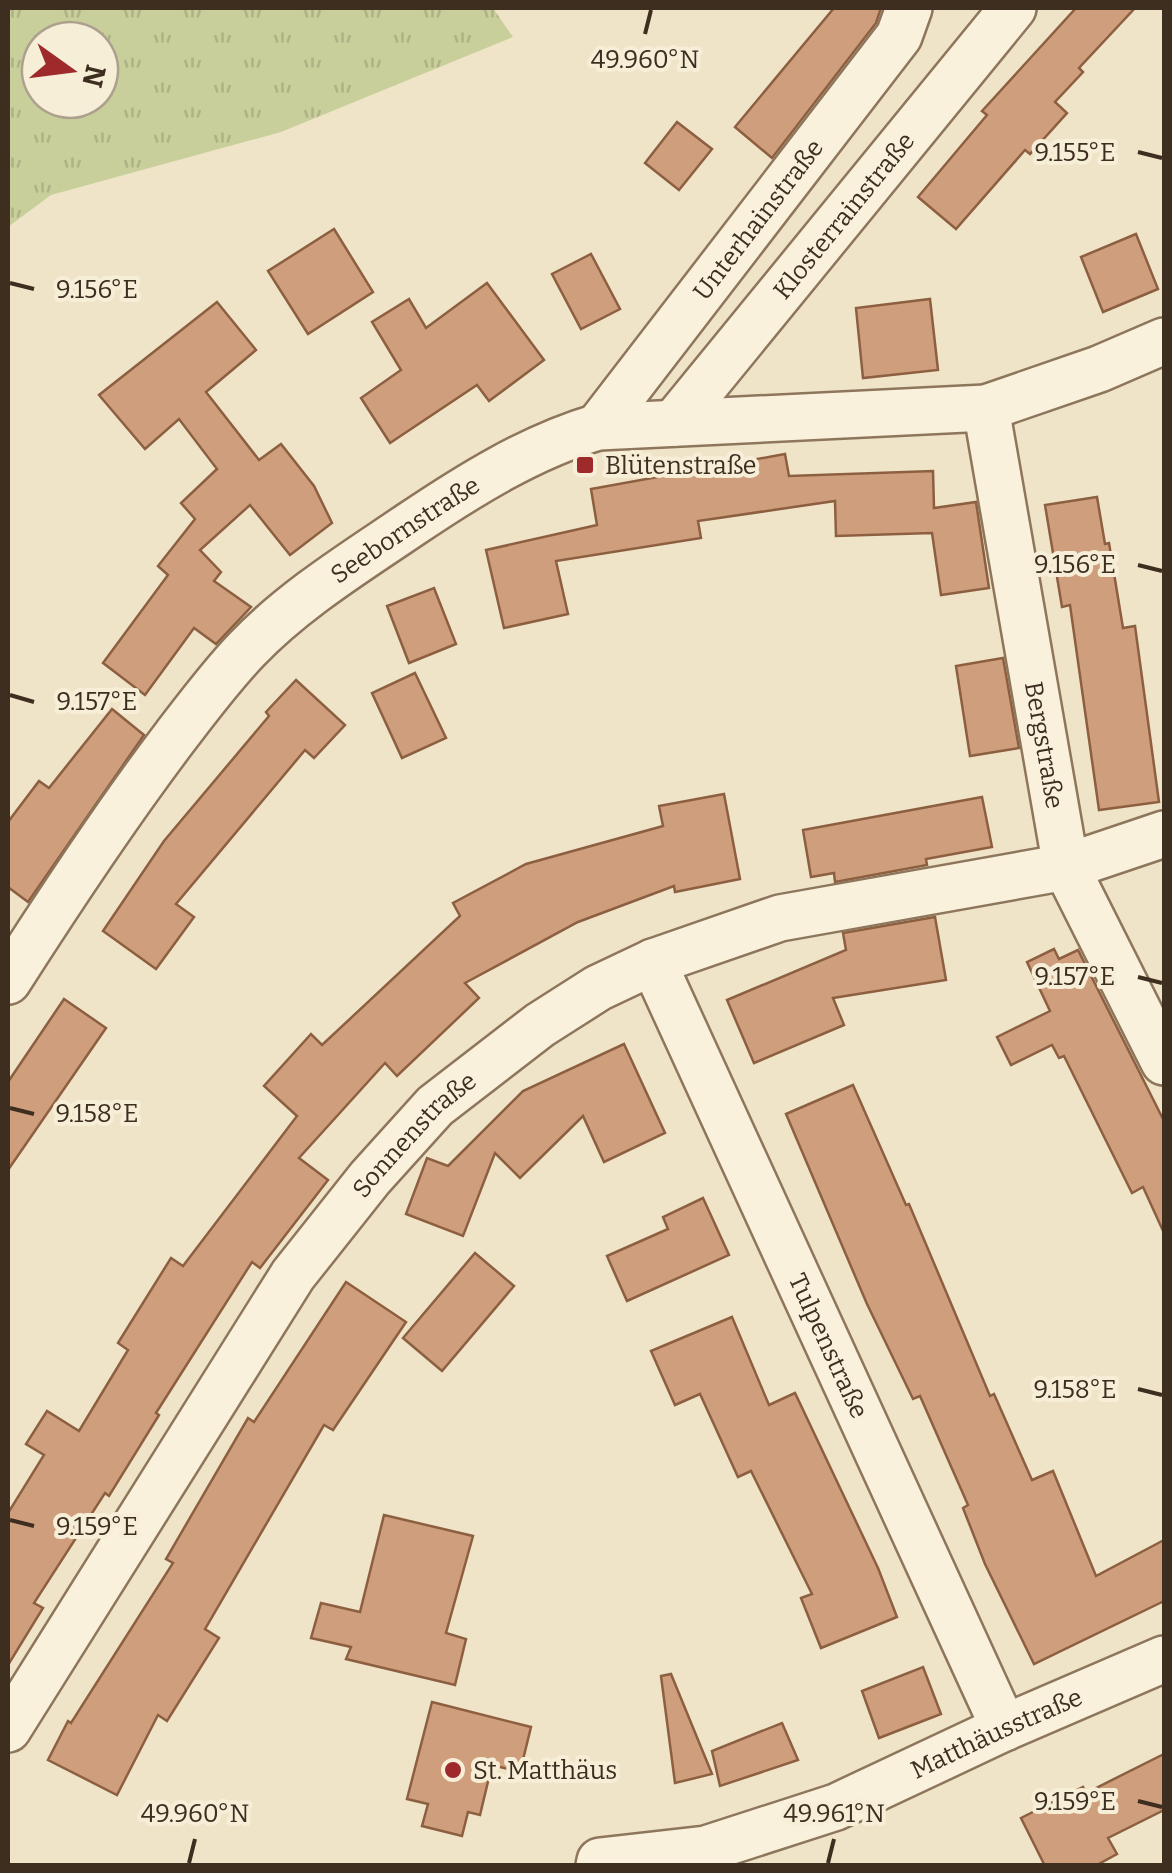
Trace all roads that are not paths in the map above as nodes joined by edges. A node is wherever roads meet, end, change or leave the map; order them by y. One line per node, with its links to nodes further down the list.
1 (910, 8): 6 (street, Unterhainstraße)
2 (1013, 8): 5 (street, Klosterrainstraße)
3 (1164, 341): 4 (street)
4 (986, 408): 5 (street, Seebornstraße); 8 (street, Bergstraße)
5 (674, 423): 6 (street, Seebornstraße)
6 (598, 428): 10 (street, Seebornstraße)
7 (1164, 834): 8 (street, Sonnenstraße)
8 (1066, 867): 9 (street, Sonnenstraße); 11 (street, Bergstraße)
9 (653, 962): 13 (street, Tulpenstraße); 14 (street, Sonnenstraße)
10 (8, 981)
11 (1164, 1062)
12 (1164, 1658): 13 (street, Matthäusstraße)
13 (1004, 1728): 15 (street, Matthäusstraße)
14 (8, 1729)
15 (599, 1866)

